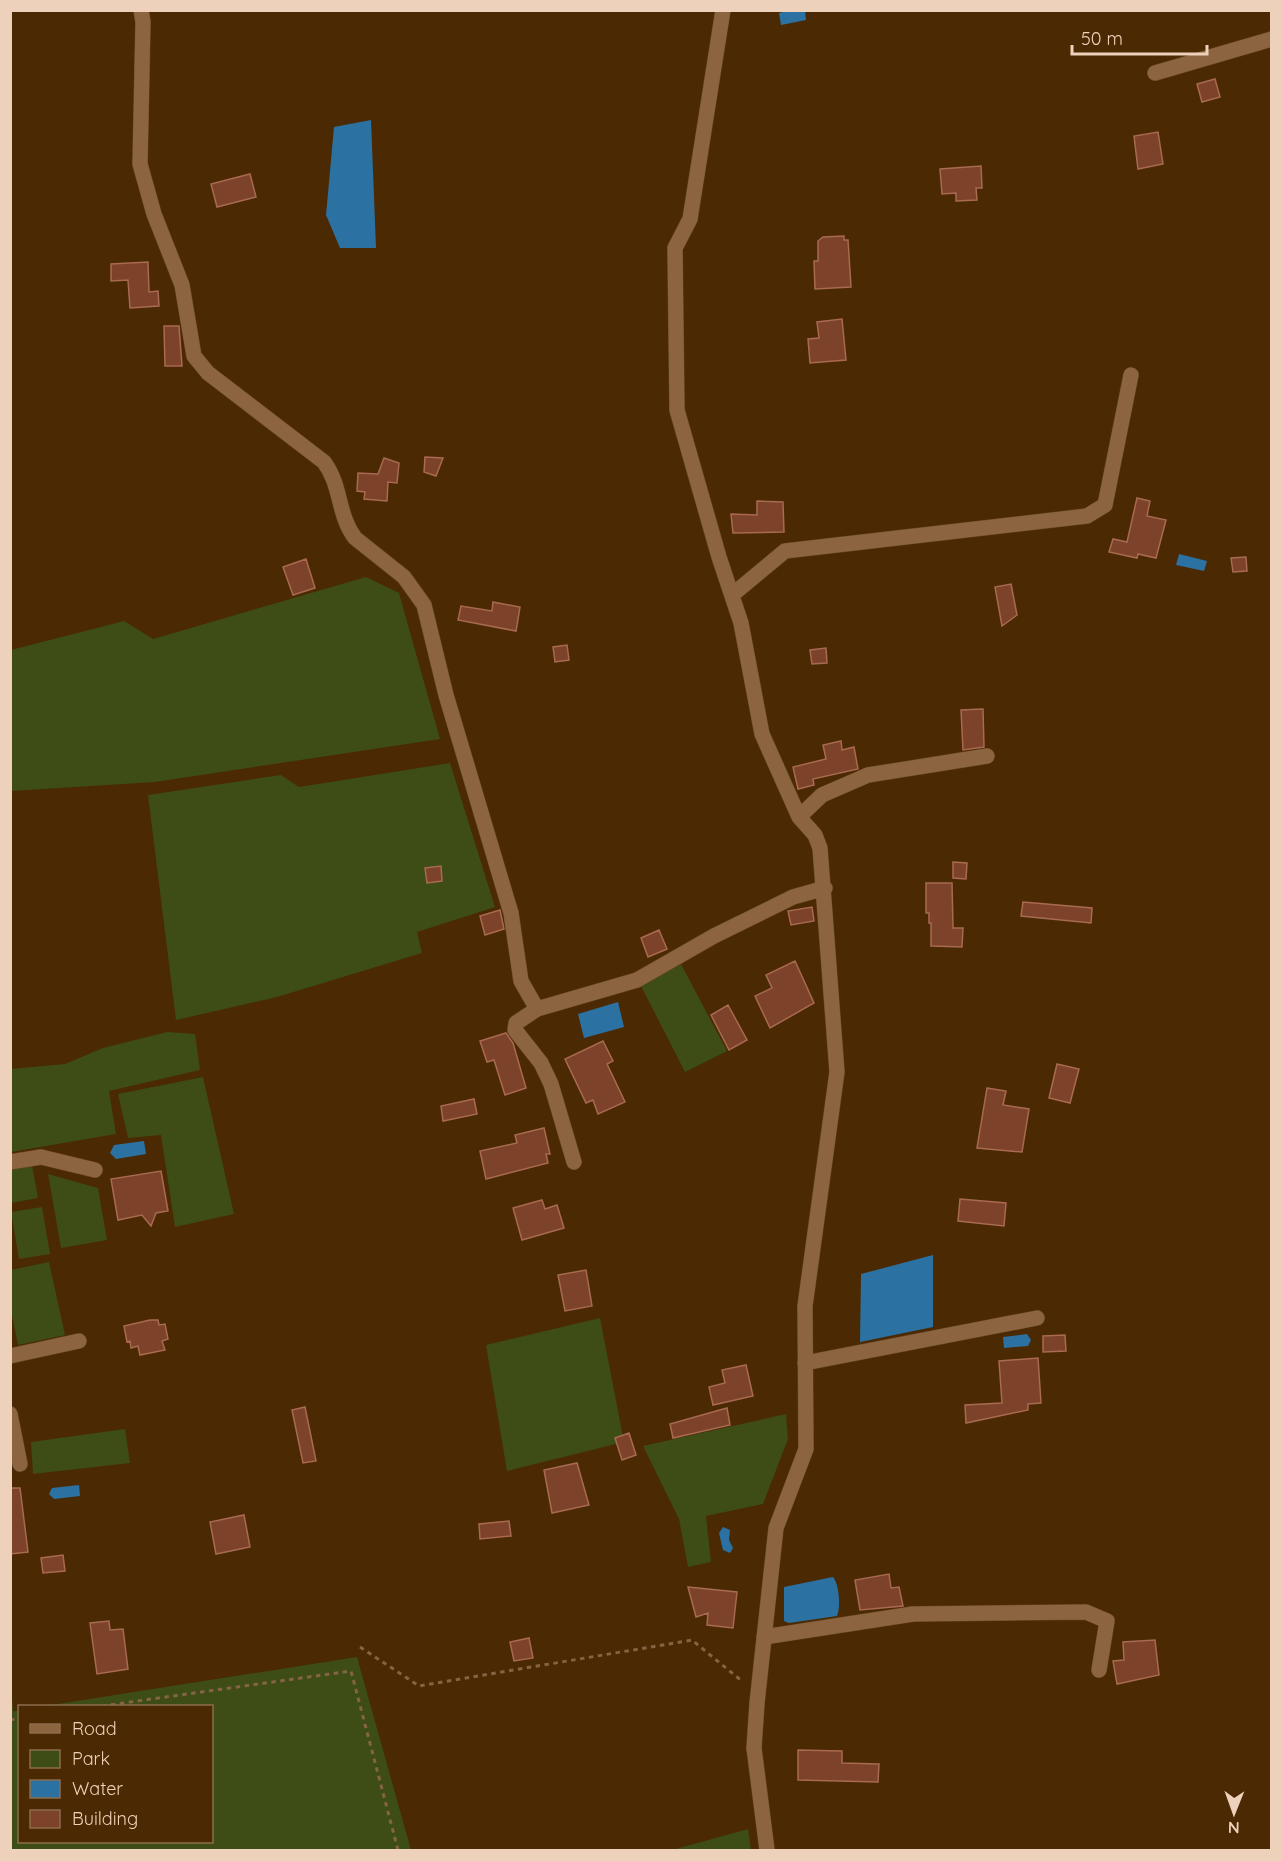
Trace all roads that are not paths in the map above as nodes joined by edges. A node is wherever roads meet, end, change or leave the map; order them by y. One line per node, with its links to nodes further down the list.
1 (141, 10): 10 (street)
2 (723, 10): 6 (street)
3 (1272, 39): 4 (street)
4 (1155, 74)
5 (1131, 375): 6 (street)
6 (732, 596): 8 (street)
7 (987, 756): 8 (street)
8 (799, 817): 9 (street)
9 (825, 888): 10 (street); 17 (street)
10 (537, 1009): 12 (street)
11 (10, 1162): 13 (street)
12 (574, 1162)
13 (95, 1170)
14 (1037, 1318): 17 (street)
15 (79, 1341): 16 (street)
16 (10, 1356)
17 (805, 1363): 20 (street)
18 (10, 1414): 19 (street)
19 (20, 1464)
20 (764, 1636): 21 (street); 22 (street)
21 (1099, 1670)
22 (767, 1851)

